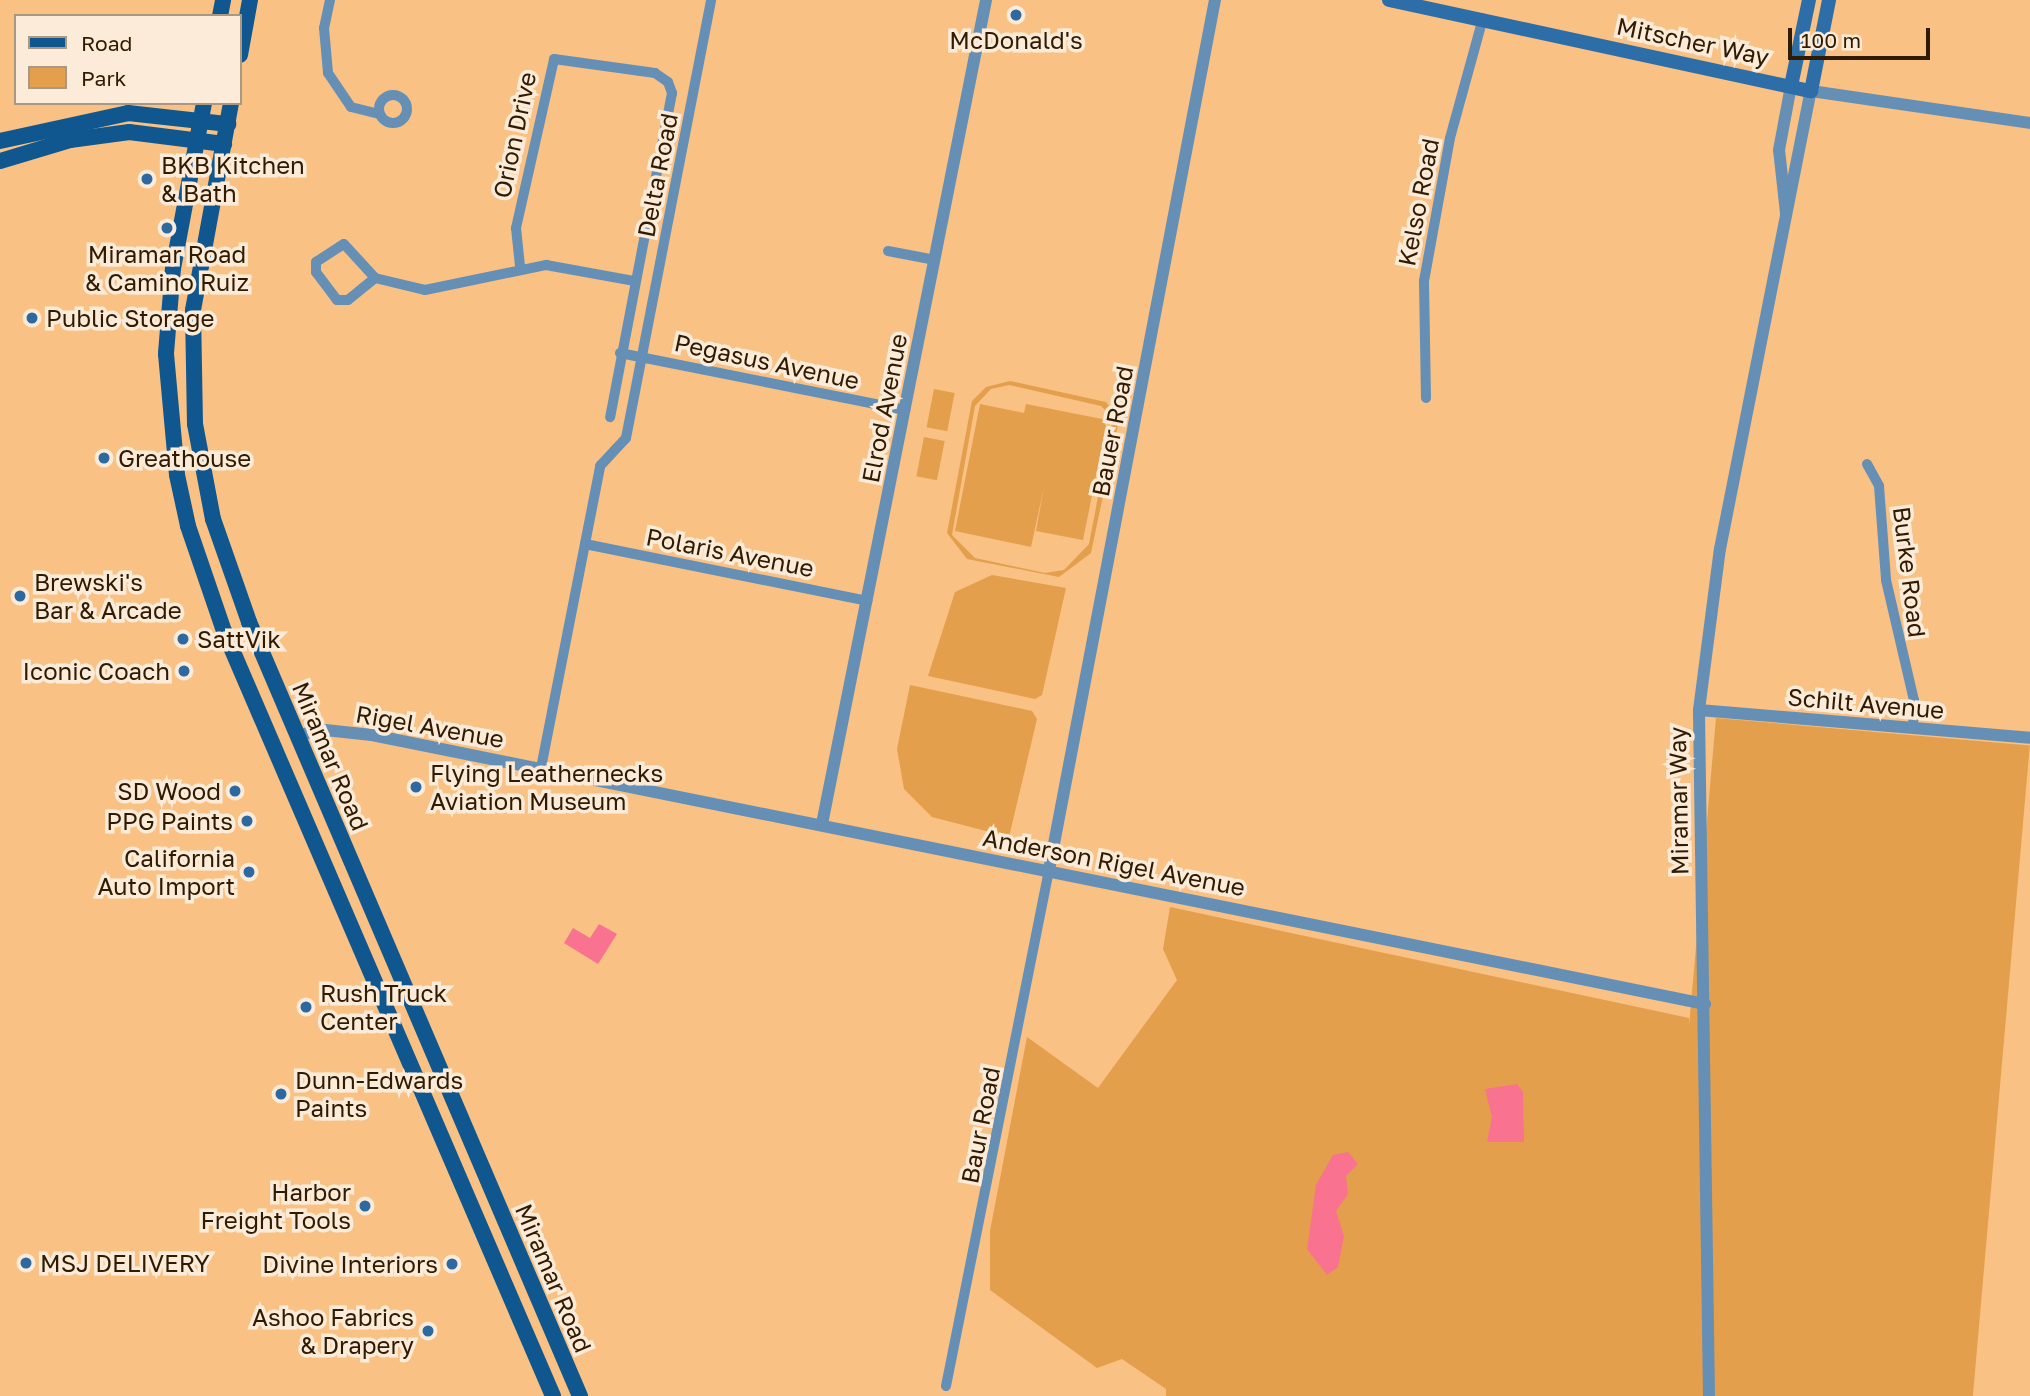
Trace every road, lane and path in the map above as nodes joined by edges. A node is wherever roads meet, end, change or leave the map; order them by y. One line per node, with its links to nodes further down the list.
1 (250, 0): 10 (main road)
2 (330, 0): 16 (street)
3 (711, 0): 30 (street, Delta Road)
4 (986, 0): 25 (street, Elrod Avenue)
5 (1215, 0): 44 (street, Bauer Road)
6 (1389, 0): 9 (main road, Mitscher Way)
7 (1809, 0): 11 (main road, Miramar Way)
8 (1829, 0): 12 (main road, Miramar Way)
9 (1483, 18): 11 (main road, Mitscher Way); 31 (street, Kelso Road)
10 (242, 44)
11 (1791, 86): 12 (main road, Mitscher Way); 23 (street, Miramar Way)
12 (1811, 91): 17 (street, Mitscher Way); 23 (street, Miramar Way)
13 (672, 93): 26 (street, Orion Drive); 28 (street, Delta Road)
14 (231, 105): 18 (main road, Miramar Road)
15 (203, 111): 18 (main road); 19 (main road, Miramar Road); 20 (main road)
16 (379, 114)
17 (2030, 123)
18 (228, 124): 21 (main road, Miramar Road)
19 (198, 139): 21 (main road); 22 (main road); 47 (main road, Miramar Road)
20 (0, 141)
21 (224, 144): 39 (main road, Miramar Road)
22 (0, 162)
23 (1786, 213): 37 (street, Miramar Way)
24 (888, 251): 25 (street)
25 (935, 260): 32 (street, Elrod Avenue)
26 (520, 266): 27 (street); 28 (street)
27 (374, 278): 27 (street)
28 (634, 281): 29 (street, Delta Road)
29 (621, 353): 30 (street, Pegasus Avenue); 33 (street, Delta Road)
30 (642, 357): 32 (street, Pegasus Avenue); 35 (street, Delta Road)
31 (1426, 398)
32 (905, 410): 36 (street, Elrod Avenue)
33 (610, 416)
34 (1867, 464): 38 (street, Burke Road)
35 (585, 544): 36 (street, Polaris Avenue); 42 (street)
36 (867, 601): 43 (street, Elrod Avenue)
37 (1699, 710): 38 (street, Schilt Avenue); 45 (street, Miramar Way)
38 (1913, 728): 40 (street, Schilt Avenue)
39 (299, 737): 41 (street, Rigel Avenue); 48 (main road, Miramar Road)
40 (2030, 738)
41 (514, 762): 42 (street, Anderson Rigel Avenue)
42 (541, 768): 43 (street, Anderson Rigel Avenue)
43 (822, 824): 44 (street, Anderson Rigel Avenue)
44 (1049, 870): 45 (street, Anderson Rigel Avenue); 46 (street, Baur Road)
45 (1705, 1004): 49 (street, Miramar Way)
46 (946, 1387)
47 (553, 1396)
48 (580, 1396)
49 (1709, 1396)

